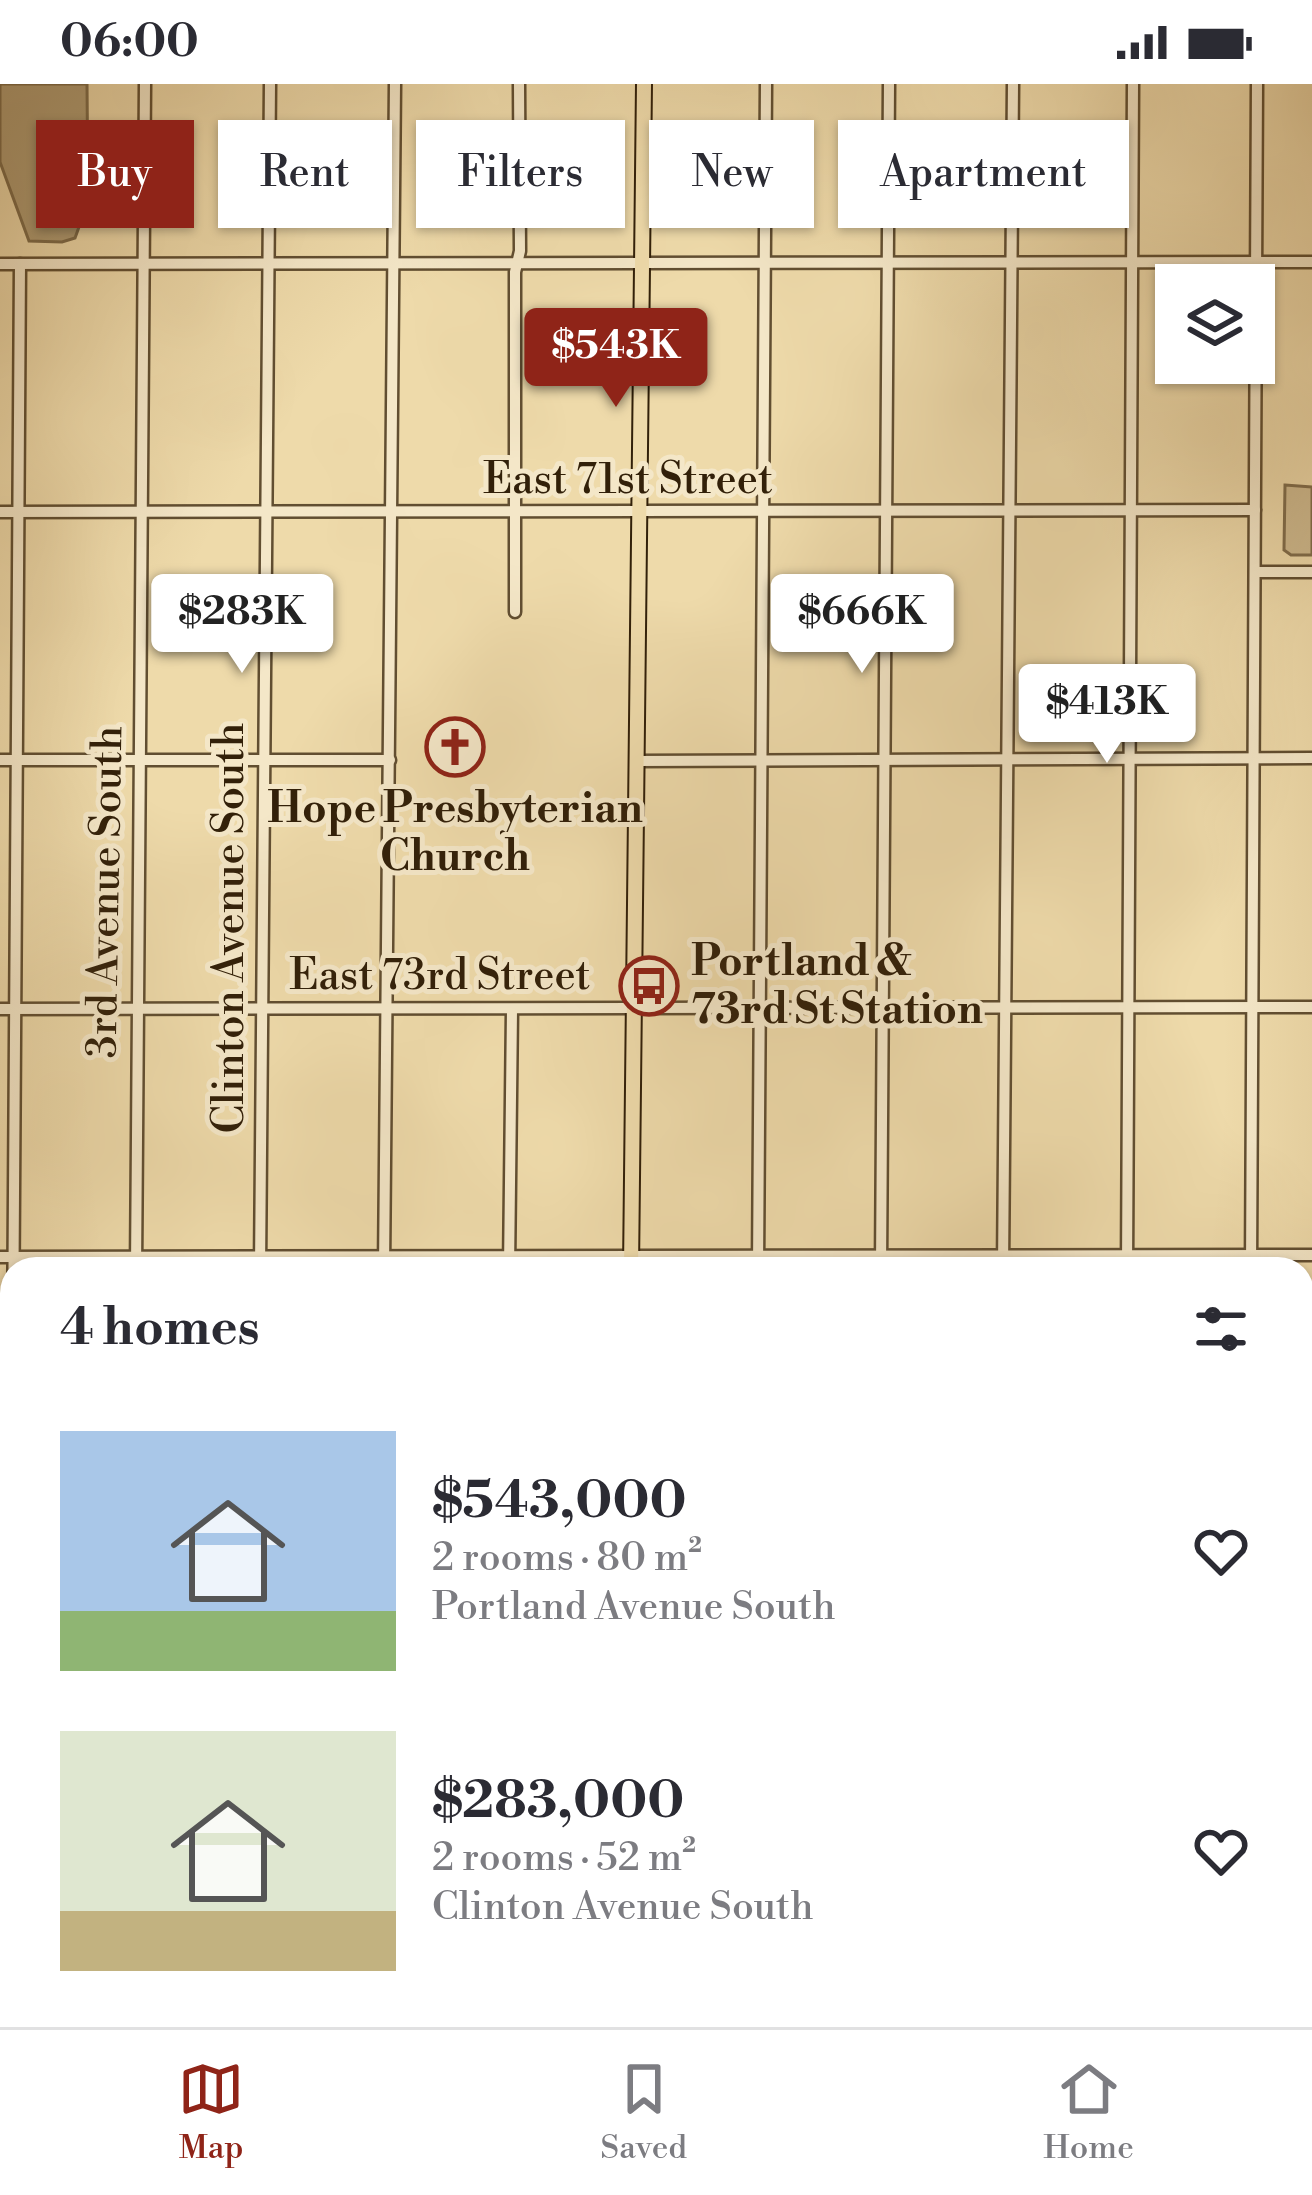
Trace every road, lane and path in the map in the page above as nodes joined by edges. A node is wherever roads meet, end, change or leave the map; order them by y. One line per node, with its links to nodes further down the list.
1 (146, 84): 16 (street, 3rd Avenue South)
2 (271, 84): 17 (street, Clinton Avenue South)
3 (395, 84): 18 (street)
4 (519, 84): 19 (street)
5 (644, 84): 20 (main road)
6 (766, 84): 21 (street)
7 (889, 84): 22 (street)
8 (1013, 84): 23 (street)
9 (1133, 84): 13 (street)
10 (1257, 84): 11 (street)
11 (1257, 262): 12 (street); 13 (street); 25 (street)
12 (1312, 262)
13 (1133, 263): 23 (street); 24 (street)
14 (0, 264): 15 (street)
15 (20, 264): 16 (street); 28 (street)
16 (145, 264): 17 (street); 29 (street, 3rd Avenue South)
17 (269, 264): 18 (street); 30 (street, Clinton Avenue South)
18 (393, 264): 19 (street); 31 (street)
19 (516, 264): 20 (street); 32 (street)
20 (642, 264): 21 (street); 33 (main road)
21 (764, 264): 22 (street); 34 (street)
22 (888, 264): 23 (street); 35 (street)
23 (1012, 264): 26 (street)
24 (1132, 510): 25 (street, East 71st Street); 26 (street, East 71st Street); 39 (street)
25 (1255, 510): 36 (street)
26 (1009, 511): 35 (street, East 71st Street); 42 (street)
27 (0, 512): 28 (street, East 71st Street)
28 (18, 512): 29 (street, East 71st Street); 44 (street)
29 (143, 512): 30 (street, East 71st Street); 45 (street, 3rd Avenue South)
30 (267, 512): 31 (street, East 71st Street); 46 (street, Clinton Avenue South)
31 (392, 513): 32 (street, East 71st Street); 47 (street)
32 (516, 513): 33 (street, East 71st Street); 38 (street)
33 (640, 513): 34 (street, East 71st Street); 48 (main road)
34 (764, 513): 35 (street, East 71st Street); 49 (street)
35 (887, 513): 50 (street)
36 (1255, 572): 37 (street); 40 (street)
37 (1312, 572)
38 (515, 612)
39 (1130, 758): 40 (street); 42 (street); 51 (street)
40 (1253, 758): 41 (street); 52 (street)
41 (1312, 758)
42 (1007, 759): 50 (street); 54 (street)
43 (0, 760): 44 (street)
44 (16, 760): 45 (street); 55 (street)
45 (140, 760): 46 (street); 56 (street, 3rd Avenue South)
46 (264, 760): 47 (street); 58 (street, Clinton Avenue South)
47 (390, 760): 59 (street)
48 (636, 761): 49 (street); 61 (main road)
49 (763, 761): 50 (street); 62 (street)
50 (885, 761): 57 (street)
51 (1129, 1006): 52 (street, East 73rd Street); 54 (street, East 73rd Street); 72 (street)
52 (1252, 1006): 53 (street, East 73rd Street); 73 (street)
53 (1312, 1006)
54 (1005, 1007): 57 (street, East 73rd Street); 71 (street)
55 (7, 1009): 56 (street, East 73rd Street); 63 (street)
56 (138, 1009): 58 (street, East 73rd Street); 64 (street, 3rd Avenue South)
57 (883, 1009): 62 (street, East 73rd Street); 70 (street)
58 (262, 1010): 59 (street, East 73rd Street); 65 (street, Clinton Avenue South)
59 (387, 1010): 60 (street, East 73rd Street); 66 (street)
60 (512, 1010): 61 (street, East 73rd Street); 67 (street)
61 (635, 1010): 62 (street, East 73rd Street); 68 (main road)
62 (760, 1010): 69 (street)
63 (6, 1257)
64 (136, 1257)
65 (260, 1257)
66 (385, 1257)
67 (509, 1257)
68 (631, 1257)
69 (758, 1257)
70 (881, 1257)
71 (1003, 1257)
72 (1127, 1257)
73 (1251, 1257)

